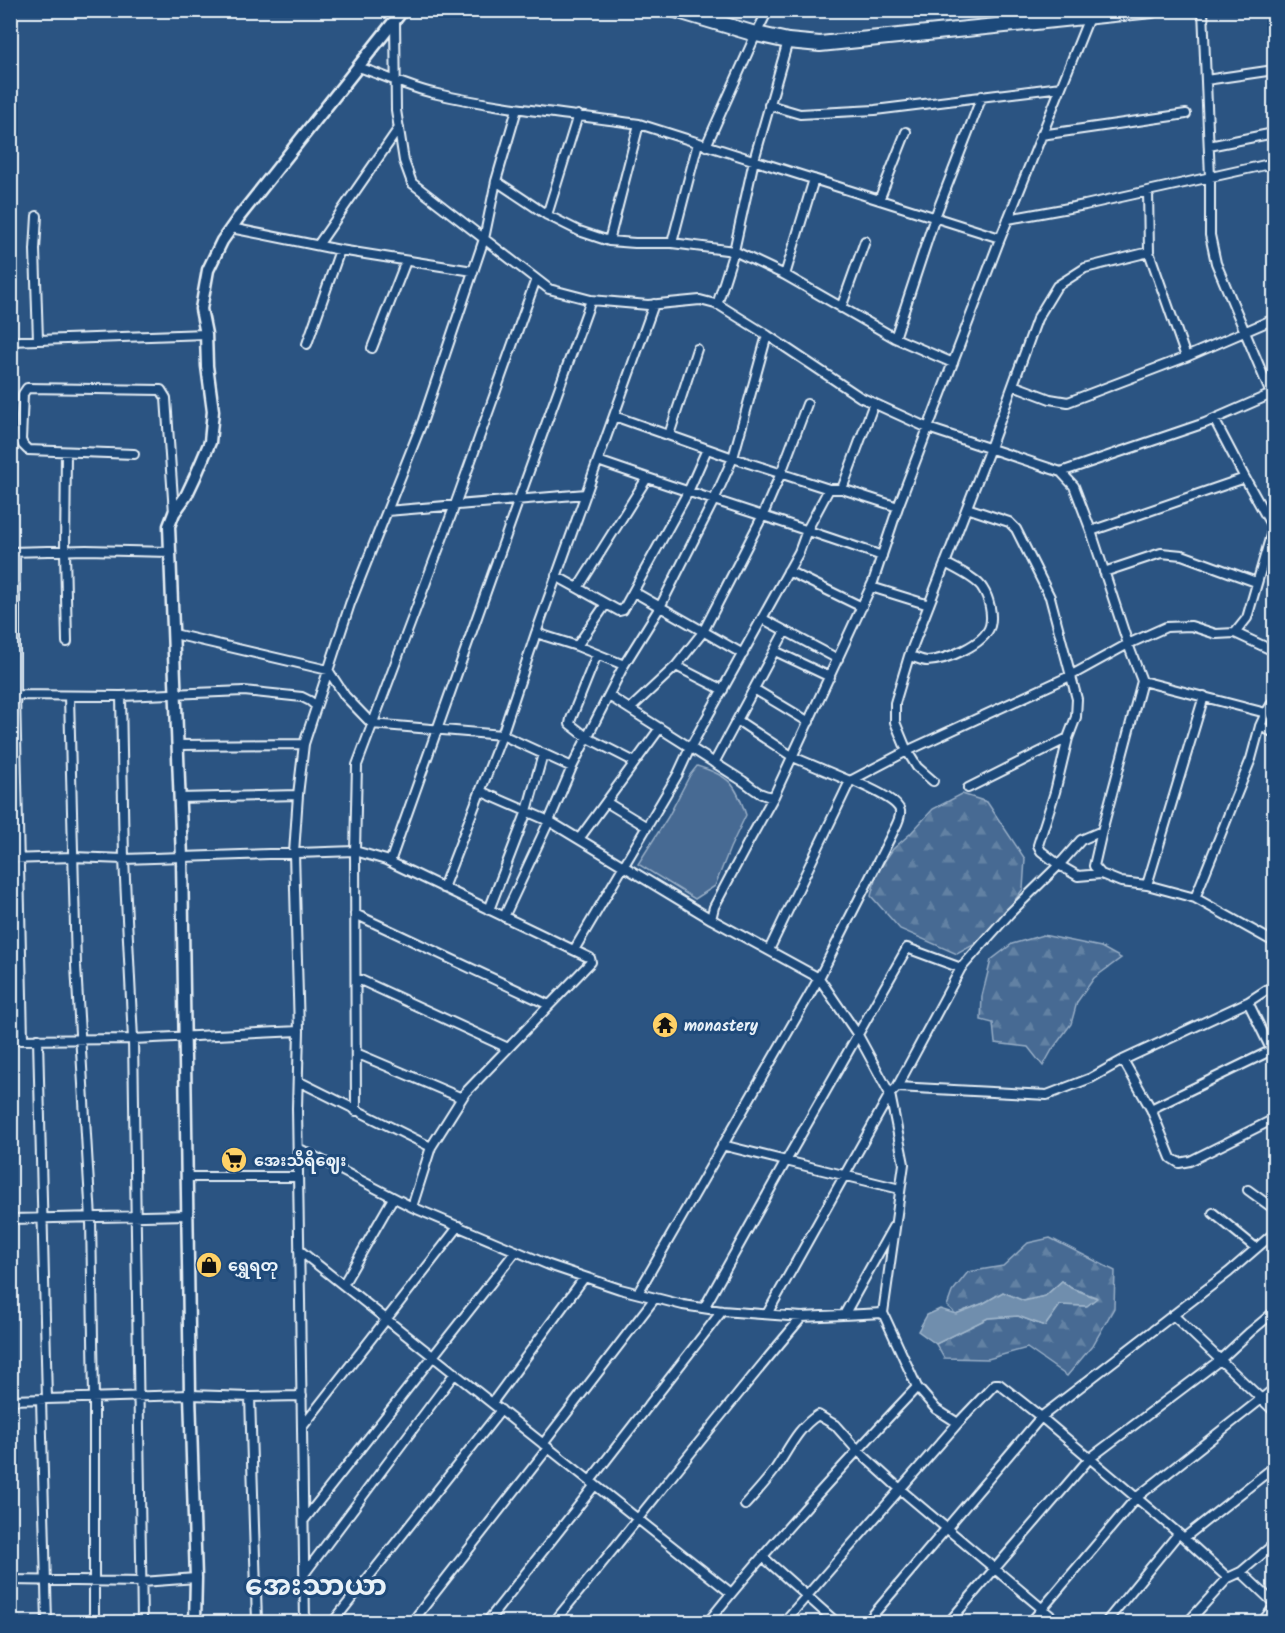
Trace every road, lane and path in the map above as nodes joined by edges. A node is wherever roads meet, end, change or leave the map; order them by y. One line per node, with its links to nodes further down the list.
1 (403, 10): 8 (main road)
2 (675, 10): 9 (highway)
3 (768, 10): 9 (street)
4 (1152, 10): 6 (highway)
5 (1203, 10): 14 (street)
6 (1086, 14): 7 (highway); 15 (street)
7 (1009, 17): 10 (highway)
8 (395, 20): 11 (main road); 13 (street)
9 (756, 34): 10 (highway); 26 (street)
10 (788, 42): 17 (street)
11 (358, 67): 13 (street); 39 (main road)
12 (1275, 70): 14 (street)
13 (396, 80): 18 (street); 22 (street)
14 (1206, 80): 27 (street)
15 (1061, 87): 16 (street); 25 (street)
16 (982, 96): 17 (street); 37 (street)
17 (769, 105): 28 (street)
18 (517, 109): 20 (street); 32 (street)
19 (1186, 114): 25 (street)
20 (578, 115): 21 (street); 35 (street)
21 (639, 124): 26 (street); 42 (street)
22 (399, 128): 41 (street); 45 (street)
23 (906, 132): 34 (street)
24 (1275, 133): 27 (street)
25 (1041, 135): 38 (street)
26 (702, 144): 28 (street); 44 (street)
27 (1209, 146): 30 (street)
28 (754, 160): 31 (street); 47 (street)
29 (1275, 163): 30 (street)
30 (1210, 177): 33 (street); 58 (street)
31 (814, 179): 34 (street); 51 (street)
32 (496, 181): 35 (street); 41 (street)
33 (1148, 191): 38 (street); 48 (street)
34 (879, 200): 37 (street)
35 (547, 215): 42 (street)
36 (37, 216): 62 (street)
37 (935, 217): 40 (street); 61 (street)
38 (1008, 219): 40 (street)
39 (231, 228): 45 (street); 59 (main road)
40 (1000, 238): 68 (street)
41 (484, 239): 50 (street); 52 (street)
42 (609, 241): 44 (street)
43 (864, 241): 56 (street)
44 (672, 243): 47 (street)
45 (318, 245): 46 (street)
46 (340, 250): 49 (street); 64 (street)
47 (734, 251): 51 (street); 55 (street)
48 (1149, 252): 67 (street); 69 (street)
49 (406, 261): 50 (street); 65 (street)
50 (473, 271): 96 (street)
51 (784, 274): 56 (street)
52 (536, 279): 53 (street); 93 (street)
53 (591, 300): 54 (street); 91 (street)
54 (654, 304): 55 (street); 73 (street)
55 (717, 305): 60 (street)
56 (842, 308): 61 (street)
57 (1275, 319): 58 (street)
58 (1245, 333): 67 (street); 70 (street)
59 (206, 334): 62 (street); 97 (main road)
60 (767, 335): 71 (street); 81 (street)
61 (895, 338): 68 (street)
62 (38, 339): 63 (street)
63 (10, 341)
64 (307, 344)
65 (372, 348)
66 (697, 349): 76 (street)
67 (1186, 357): 69 (street)
68 (953, 363): 75 (street)
69 (1013, 385): 77 (street)
70 (1273, 393): 74 (street)
71 (874, 403): 75 (street); 88 (street)
72 (807, 404): 84 (street)
73 (614, 416): 76 (street); 82 (street)
74 (1214, 419): 83 (street); 86 (street)
75 (928, 428): 77 (street); 94 (street)
76 (669, 435): 78 (street)
77 (990, 448): 83 (street); 95 (street)
78 (707, 449): 81 (street); 89 (street)
79 (66, 453): 80 (street); 97 (street); 102 (street)
80 (134, 454)
81 (733, 458): 84 (street); 92 (street)
82 (598, 461): 85 (street); 90 (street)
83 (1061, 472): 101 (street)
84 (781, 473): 87 (street); 98 (street)
85 (647, 478): 89 (street); 112 (street)
86 (1245, 478): 99 (street); 101 (street)
87 (829, 489): 88 (street); 100 (street)
88 (842, 489): 94 (street)
89 (688, 492): 92 (street); 113 (street)
90 (586, 494): 91 (street); 109 (street)
91 (519, 499): 93 (street); 155 (street)
92 (714, 500): 98 (street); 116 (street)
93 (454, 505): 96 (street); 152 (street)
94 (898, 507): 105 (street)
95 (967, 508): 106 (street); 136 (street)
96 (387, 511): 135 (street)
97 (174, 513): 104 (main road)
98 (762, 517): 100 (street); 120 (street)
99 (1274, 529): 110 (street)
100 (807, 530): 105 (street); 107 (street)
101 (1091, 531): 108 (street)
102 (65, 551): 103 (street); 104 (street); 124 (street)
103 (13, 552): 142 (street)
104 (170, 552): 123 (main road)
105 (882, 556): 111 (street)
106 (945, 563): 115 (street); 131 (street)
107 (789, 571): 117 (street); 118 (street)
108 (1104, 572): 110 (street); 125 (street)
109 (556, 576): 112 (street); 121 (street)
110 (1256, 582): 122 (street)
111 (871, 587): 115 (street); 117 (street)
112 (578, 588): 114 (street)
113 (634, 592): 114 (street); 116 (street)
114 (606, 604): 126 (street)
115 (929, 605): 131 (street)
116 (660, 607): 120 (street); 133 (street)
117 (862, 607): 132 (street)
118 (763, 619): 119 (street); 130 (street)
119 (785, 631): 127 (street); 132 (street)
120 (703, 632): 130 (street); 134 (street)
121 (536, 633): 126 (street); 157 (street)
122 (1235, 633): 125 (street); 128 (street)
123 (174, 634): 135 (street); 141 (main road)
124 (67, 642)
125 (1128, 644): 136 (street); 138 (street)
126 (577, 646): 129 (street)
127 (774, 651): 137 (street); 139 (street)
128 (1275, 651)
129 (597, 654): 133 (street); 158 (street)
130 (743, 654): 140 (street)
131 (909, 656): 163 (street)
132 (838, 659): 137 (street)
133 (624, 665): 145 (street)
134 (676, 666): 140 (street); 149 (street)
135 (328, 670): 147 (street); 152 (street)
136 (1070, 676): 159 (street); 163 (street)
137 (830, 677): 151 (street)
138 (1142, 681): 146 (street); 180 (street)
139 (754, 689): 150 (street); 151 (street)
140 (723, 690): 162 (street)
141 (174, 694): 144 (street); 147 (street); 161 (main road)
142 (13, 695): 143 (street); 185 (street)
143 (69, 696): 144 (street); 184 (street)
144 (121, 696): 187 (street)
145 (609, 696): 149 (street); 158 (street)
146 (1204, 696): 148 (street); 192 (street)
147 (316, 706): 160 (street)
148 (1272, 706): 153 (street)
149 (630, 709): 154 (street)
150 (737, 720): 165 (street); 167 (street)
151 (809, 722): 165 (street)
152 (372, 724): 155 (street); 182 (street)
153 (1260, 726): 156 (street); 194 (street)
154 (660, 728): 162 (street); 166 (street)
155 (436, 730): 157 (street); 188 (street)
156 (1275, 733)
157 (502, 735): 164 (street); 172 (street)
158 (588, 738): 166 (street); 168 (street)
159 (1068, 738): 171 (street); 189 (street)
160 (304, 744): 161 (street); 173 (street)
161 (177, 745): 175 (main road)
162 (690, 748): 167 (street); 179 (street)
163 (907, 751): 169 (street); 170 (street)
164 (543, 754): 168 (street); 177 (street)
165 (793, 757): 169 (street); 174 (street)
166 (635, 762): 176 (street)
167 (714, 763): 174 (street)
168 (572, 767): 178 (street)
169 (851, 781): 201 (street); 204 (street)
170 (933, 781)
171 (968, 788)
172 (480, 791): 177 (street); 193 (street)
173 (298, 795): 175 (street); 183 (street)
174 (774, 796): 198 (street)
175 (179, 798): 186 (main road)
176 (606, 802): 179 (street); 181 (street)
177 (527, 811): 178 (street); 195 (street)
178 (549, 821): 181 (street); 197 (street)
179 (647, 827): 190 (street)
180 (1102, 831): 189 (street); 191 (street)
181 (579, 839): 190 (street)
182 (355, 851): 183 (street); 188 (street); 196 (street)
183 (294, 853): 186 (street); 208 (street)
184 (73, 857): 185 (street); 187 (street); 215 (street)
185 (15, 858): 214 (street)
186 (182, 858): 187 (street); 210 (main road)
187 (124, 859): 212 (street)
188 (390, 862): 193 (street)
189 (1059, 865): 191 (street); 202 (street)
190 (624, 866): 198 (street); 200 (street)
191 (1101, 874): 192 (street)
192 (1147, 885): 194 (street)
193 (443, 888): 195 (street)
194 (1195, 898): 199 (street)
195 (489, 910): 197 (street)
196 (355, 914): 203 (street); 207 (street)
197 (504, 917): 200 (street)
198 (711, 919): 201 (street)
199 (1275, 942)
200 (574, 950): 207 (street)
201 (769, 950): 204 (street)
202 (961, 968): 209 (street); 221 (street)
203 (356, 978): 216 (street); 218 (street)
204 (819, 978): 209 (street); 226 (street)
205 (1275, 985): 206 (street)
206 (1248, 1002): 217 (street); 219 (street)
207 (549, 1005): 216 (street)
208 (299, 1031): 210 (street); 220 (street)
209 (858, 1035): 221 (street); 229 (street)
210 (185, 1036): 212 (street); 231 (main road)
211 (38, 1039): 214 (street); 215 (street); 242 (street)
212 (133, 1039): 215 (street); 240 (street)
213 (10, 1040): 214 (street)
214 (23, 1040)
215 (81, 1040): 243 (street)
216 (508, 1048): 222 (street)
217 (1274, 1049): 223 (street)
218 (356, 1053): 222 (street); 224 (street)
219 (1123, 1060): 221 (street); 223 (street)
220 (298, 1081): 224 (street); 228 (street)
221 (893, 1090): 230 (street); 233 (street)
222 (462, 1098): 227 (street)
223 (1151, 1109): 225 (street)
224 (356, 1111): 227 (street)
225 (1275, 1119)
226 (722, 1145): 229 (street); 252 (street)
227 (431, 1147): 236 (street)
228 (298, 1148): 232 (street); 235 (street)
229 (786, 1161): 230 (street); 254 (street)
230 (845, 1175): 233 (street); 258 (street)
231 (187, 1177): 232 (street); 239 (main road)
232 (298, 1177): 248 (street)
233 (900, 1189): 244 (street)
234 (1248, 1190): 237 (street)
235 (393, 1198): 236 (street); 251 (street)
236 (412, 1207): 245 (street)
237 (1275, 1209)
238 (1213, 1213): 247 (street)
239 (188, 1215): 240 (street); 268 (main road)
240 (135, 1216): 243 (street); 270 (street)
241 (10, 1219): 242 (street)
242 (43, 1219): 243 (street); 273 (street)
243 (91, 1219): 272 (street)
244 (896, 1221): 257 (street); 259 (street)
245 (459, 1226): 249 (street); 262 (street)
246 (1275, 1233): 247 (street)
247 (1256, 1248): 260 (street)
248 (299, 1250): 251 (street); 269 (street)
249 (516, 1251): 250 (street); 263 (street)
250 (584, 1278): 252 (street); 276 (street)
251 (343, 1285): 262 (street)
252 (638, 1293): 253 (street)
253 (654, 1298): 254 (street); 282 (street)
254 (704, 1308): 255 (street)
255 (722, 1311): 258 (street); 286 (street)
256 (1275, 1312): 264 (street)
257 (883, 1313): 259 (street); 266 (street)
258 (767, 1314): 261 (street)
259 (844, 1315): 261 (street)
260 (1173, 1315): 264 (street); 279 (street)
261 (802, 1317): 290 (street)
262 (386, 1318): 263 (street); 281 (street)
263 (433, 1356): 265 (street); 291 (street)
264 (1220, 1360): 274 (street); 284 (street)
265 (455, 1373): 276 (street); 298 (street)
266 (917, 1387): 280 (street); 283 (street)
267 (1275, 1389): 274 (street)
268 (190, 1395): 270 (street); 271 (street); 299 (main road)
269 (302, 1396): 271 (street); 281 (street)
270 (139, 1397): 272 (street); 304 (street)
271 (249, 1397): 313 (street)
272 (94, 1398): 273 (street); 303 (street)
273 (44, 1399): 275 (street); 302 (street)
274 (1262, 1399): 278 (street); 288 (street)
275 (10, 1400)
276 (492, 1403): 277 (street)
277 (501, 1410): 282 (street); 315 (street)
278 (1275, 1412)
279 (1041, 1417): 280 (street); 284 (street); 292 (street)
280 (958, 1423): 287 (street)
281 (303, 1427): 291 (street)
282 (546, 1446): 286 (street); 316 (street)
283 (857, 1450): 287 (street); 289 (street); 295 (street)
284 (1089, 1459): 288 (street); 296 (street)
285 (1275, 1467): 293 (street)
286 (593, 1483): 290 (street); 317 (street)
287 (901, 1490): 292 (street); 306 (street)
288 (1136, 1498): 293 (street); 308 (street)
289 (745, 1504)
290 (639, 1520): 305 (street); 318 (street)
291 (304, 1521): 298 (street)
292 (947, 1528): 296 (street); 322 (street)
293 (1181, 1536): 300 (street); 326 (street)
294 (1275, 1544): 297 (street)
295 (763, 1557): 305 (street); 306 (street)
296 (994, 1569): 308 (street); 323 (street)
297 (1241, 1572): 300 (street); 307 (street)
298 (305, 1573): 314 (street)
299 (196, 1578): 304 (street); 312 (main road)
300 (1228, 1578): 327 (street)
301 (10, 1580): 302 (street)
302 (47, 1581): 303 (street); 309 (street)
303 (93, 1581): 304 (street); 310 (street)
304 (142, 1581): 311 (street)
305 (731, 1593): 319 (street)
306 (806, 1596): 320 (street); 321 (street)
307 (1275, 1605): 328 (street)
308 (1043, 1609): 324 (street); 325 (street)
309 (47, 1623)
310 (94, 1623)
311 (142, 1623)
312 (195, 1623)
313 (257, 1623)
314 (305, 1623)
315 (333, 1623)
316 (412, 1623)
317 (487, 1623)
318 (558, 1623)
319 (708, 1623)
320 (784, 1623)
321 (836, 1623)
322 (867, 1623)
323 (949, 1623)
324 (1031, 1623)
325 (1058, 1623)
326 (1106, 1623)
327 (1188, 1623)
328 (1262, 1623)

